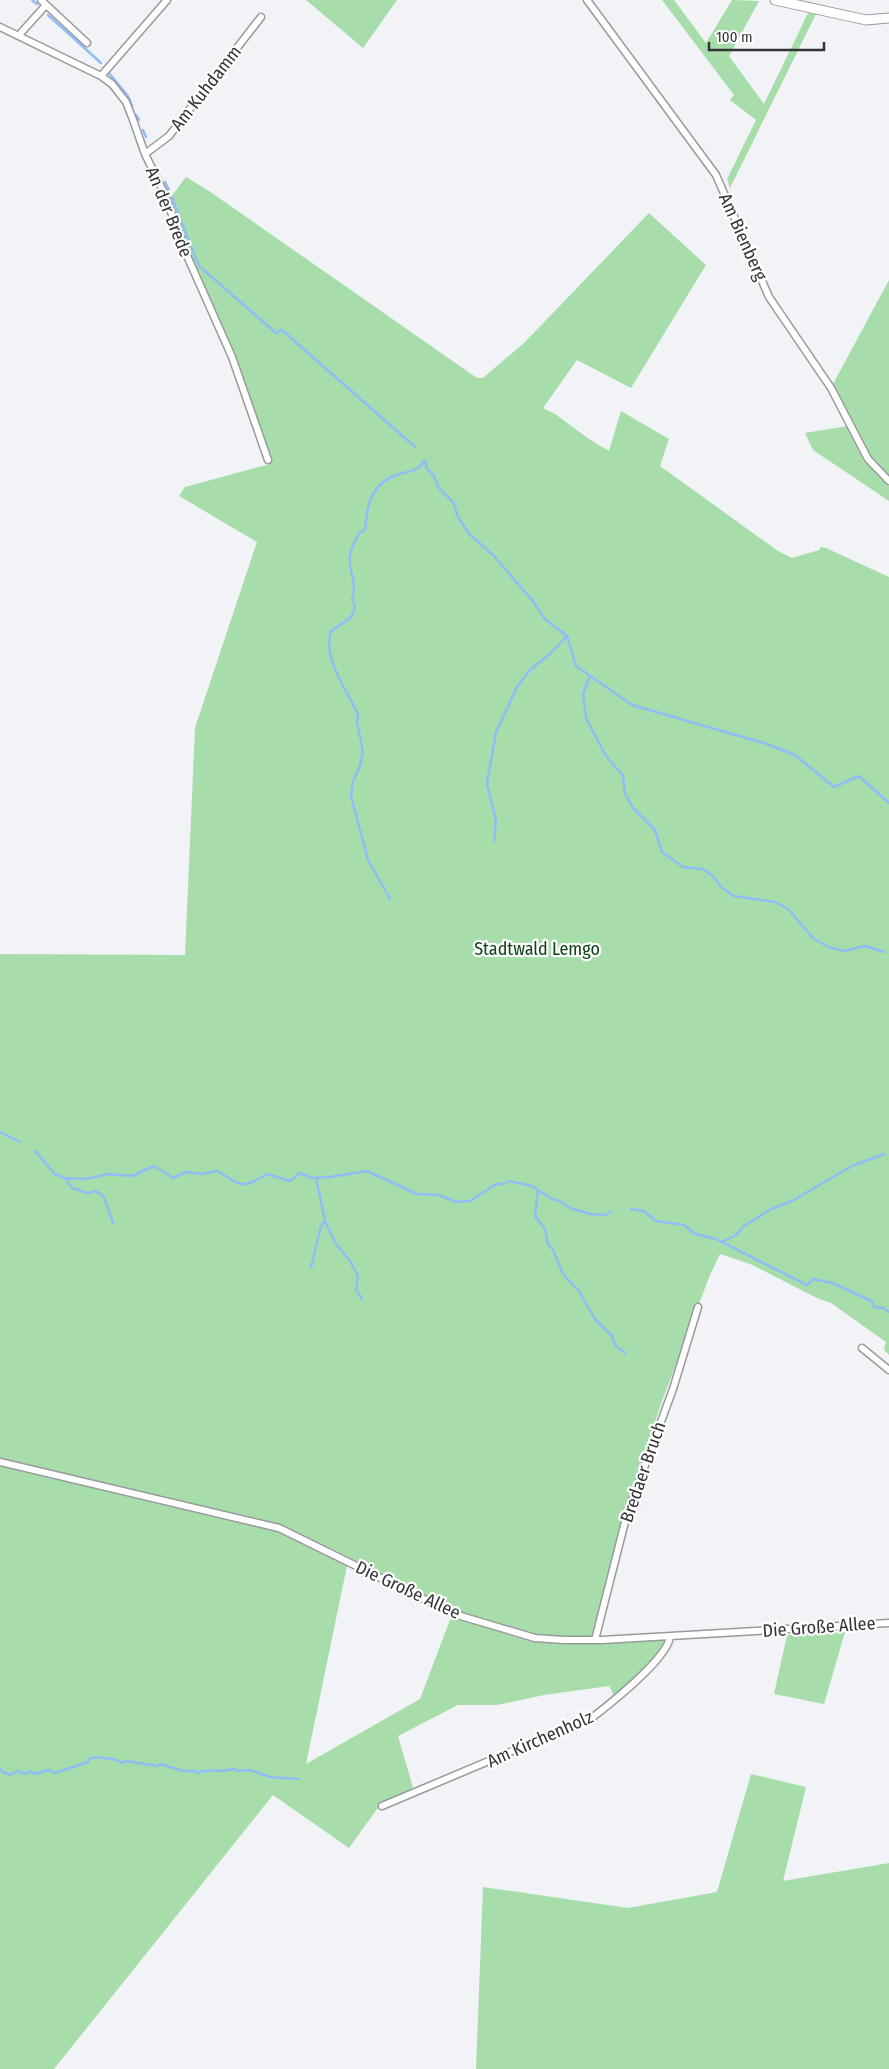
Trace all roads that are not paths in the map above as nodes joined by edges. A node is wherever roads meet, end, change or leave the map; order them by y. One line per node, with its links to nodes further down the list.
1 (166, 0): 10 (street)
2 (587, 0): 13 (street, Am Bienberg)
3 (775, 0): 6 (main road)
4 (43, 2): 8 (street); 9 (street)
5 (261, 17): 11 (street, Am Kuhdamm)
6 (889, 18)
7 (0, 27): 8 (street, An der Brede)
8 (19, 35): 10 (street, An der Brede)
9 (87, 43)
10 (101, 76): 11 (street, An der Brede)
11 (145, 154): 12 (street, An der Brede)
12 (268, 460)
13 (889, 481)
14 (698, 1307): 20 (street, Bredaer Bruch)
15 (862, 1348): 16 (street)
16 (889, 1370)
17 (0, 1462): 20 (street, Die Große Allee)
18 (889, 1623): 19 (street, Die Große Allee)
19 (670, 1636): 20 (street, Die Große Allee); 21 (street, Am Kirchenholz)
20 (595, 1640)
21 (382, 1806)

